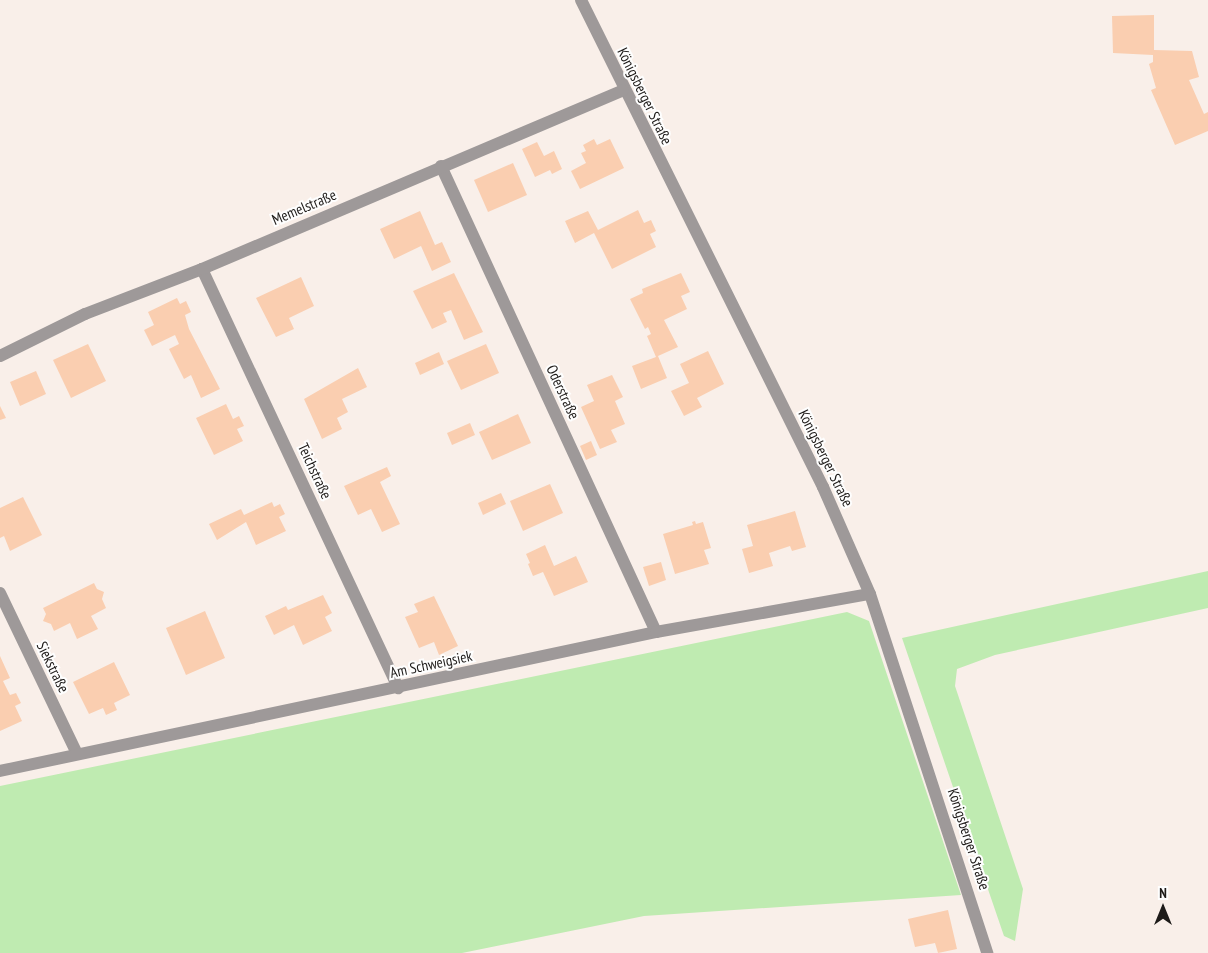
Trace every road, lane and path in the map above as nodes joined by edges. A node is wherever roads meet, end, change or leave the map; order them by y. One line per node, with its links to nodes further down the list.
1 (581, 0): 2 (street, Königsberger Straße)
2 (623, 90): 3 (street, Memelstraße); 7 (street, Königsberger Straße)
3 (441, 166): 4 (street, Memelstraße); 8 (street, Oderstraße)
4 (202, 268): 5 (street, Memelstraße); 9 (street, Teichstraße)
5 (0, 356)
6 (0, 593): 10 (street, Siekstraße)
7 (870, 594): 8 (street, Am Schweigsiek); 12 (street, Königsberger Straße)
8 (656, 632): 9 (street, Am Schweigsiek)
9 (398, 688): 10 (street, Am Schweigsiek)
10 (77, 754): 11 (street, Am Schweigsiek)
11 (0, 771)
12 (987, 953)

